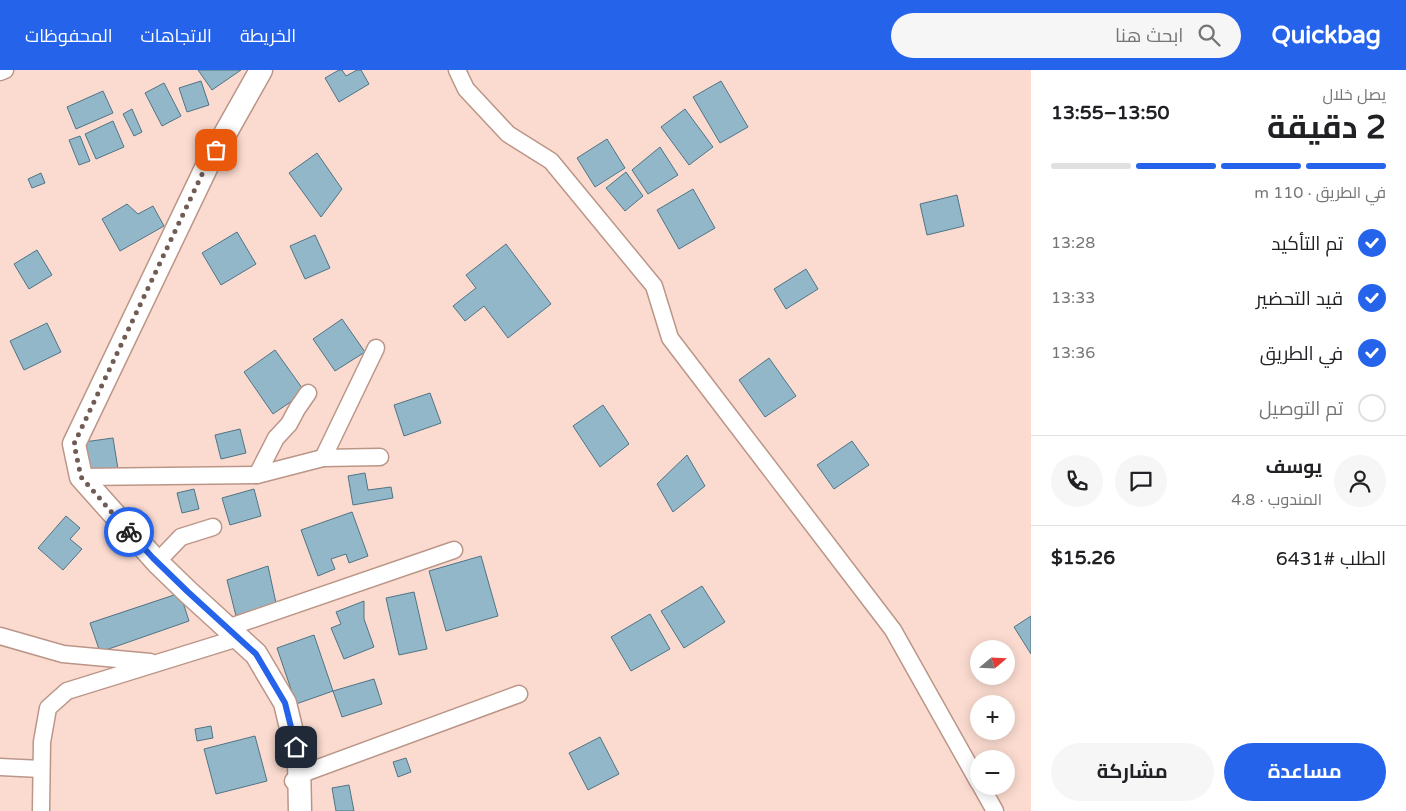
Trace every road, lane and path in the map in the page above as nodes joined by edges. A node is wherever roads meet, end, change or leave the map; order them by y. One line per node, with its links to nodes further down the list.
1 (6, 70): 4 (street)
2 (261, 70): 10 (street)
3 (457, 70): 19 (street)
4 (0, 72)
5 (376, 348): 8 (street)
6 (308, 393): 9 (street)
7 (380, 457): 8 (street)
8 (323, 458): 9 (street)
9 (257, 475): 10 (street)
10 (81, 477): 13 (street)
11 (213, 527): 13 (street)
12 (454, 550): 14 (street)
13 (157, 562): 14 (street)
14 (232, 633): 16 (street); 21 (street)
15 (0, 636): 16 (street)
16 (157, 663): 20 (street)
17 (519, 694): 21 (street)
18 (0, 767): 20 (street)
19 (970, 767)
20 (41, 769): 23 (street)
21 (295, 780): 24 (street)
22 (986, 795): 25 (street)
23 (40, 811)
24 (300, 811)
25 (995, 811)

